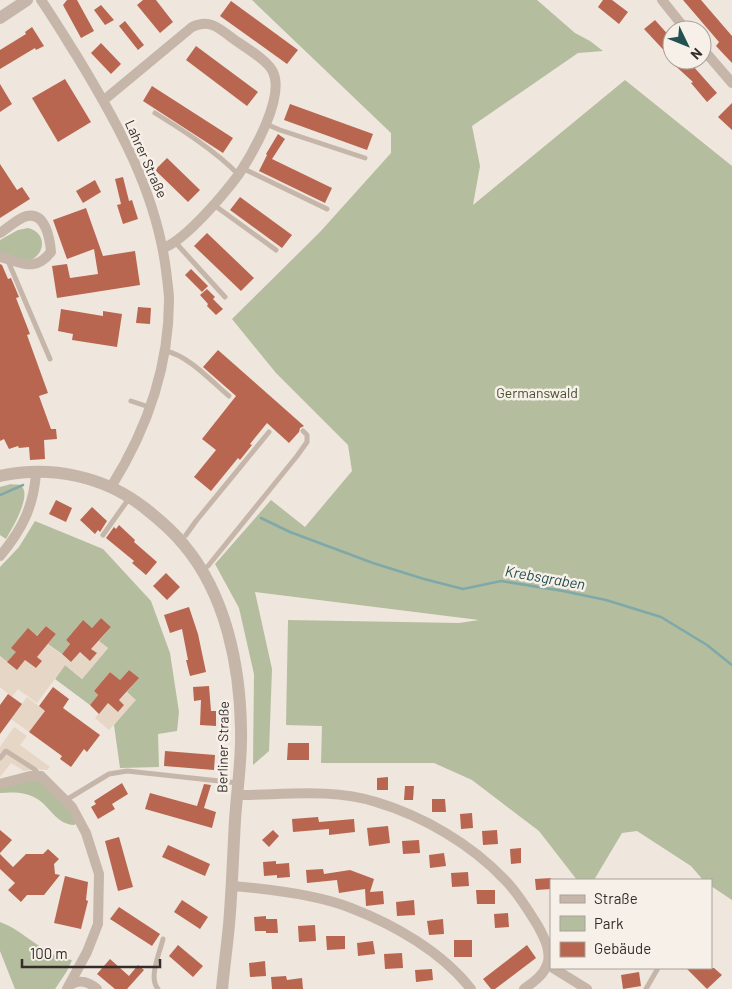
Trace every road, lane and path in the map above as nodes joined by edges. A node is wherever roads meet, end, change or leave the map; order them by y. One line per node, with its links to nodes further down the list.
1 (27, 0): 4 (street)
2 (41, 0): 8 (street, Lahrer Straße)
3 (662, 0): 5 (street)
4 (0, 18)
5 (678, 20)
6 (712, 60): 7 (street)
7 (732, 83)
8 (104, 100): 10 (street); 17 (street, Lahrer Straße)
9 (155, 113): 12 (lane)
10 (265, 124): 11 (lane); 12 (street)
11 (365, 158)
12 (240, 171): 13 (street); 14 (lane)
13 (213, 204): 16 (street); 18 (lane)
14 (327, 209)
15 (0, 233): 19 (street)
16 (176, 242): 17 (street); 20 (lane)
17 (163, 248): 21 (street, Lahrer Straße)
18 (276, 250)
19 (4, 257): 22 (lane)
20 (224, 297)
21 (165, 351): 23 (lane); 25 (street, Lahrer Straße)
22 (50, 359)
23 (229, 396)
24 (131, 402): 25 (lane)
25 (150, 407): 30 (street, Lahrer Straße)
26 (303, 431): 35 (lane)
27 (269, 432): 33 (lane)
28 (36, 472): 29 (street, Berliner Straße); 30 (street, Berliner Straße); 34 (street)
29 (0, 476)
30 (111, 487): 31 (street, Berliner Straße)
31 (130, 497): 32 (lane); 35 (street, Berliner Straße)
32 (103, 535)
33 (186, 535)
34 (0, 556)
35 (202, 571): 39 (street, Berliner Straße)
36 (0, 758): 37 (lane)
37 (41, 776): 38 (street); 40 (street)
38 (0, 784)
39 (238, 789): 40 (lane); 41 (street, Berliner Straße); 43 (street)
40 (66, 800): 47 (street)
41 (231, 886): 50 (street, Berliner Straße); 51 (street)
42 (163, 940): 49 (lane)
43 (550, 959)
44 (550, 967): 52 (street)
45 (556, 969): 53 (street)
46 (657, 969): 54 (lane)
47 (68, 987): 48 (street)
48 (97, 989)
49 (158, 989)
50 (222, 989)
51 (471, 989)
52 (524, 989)
53 (587, 989)
54 (646, 989)

